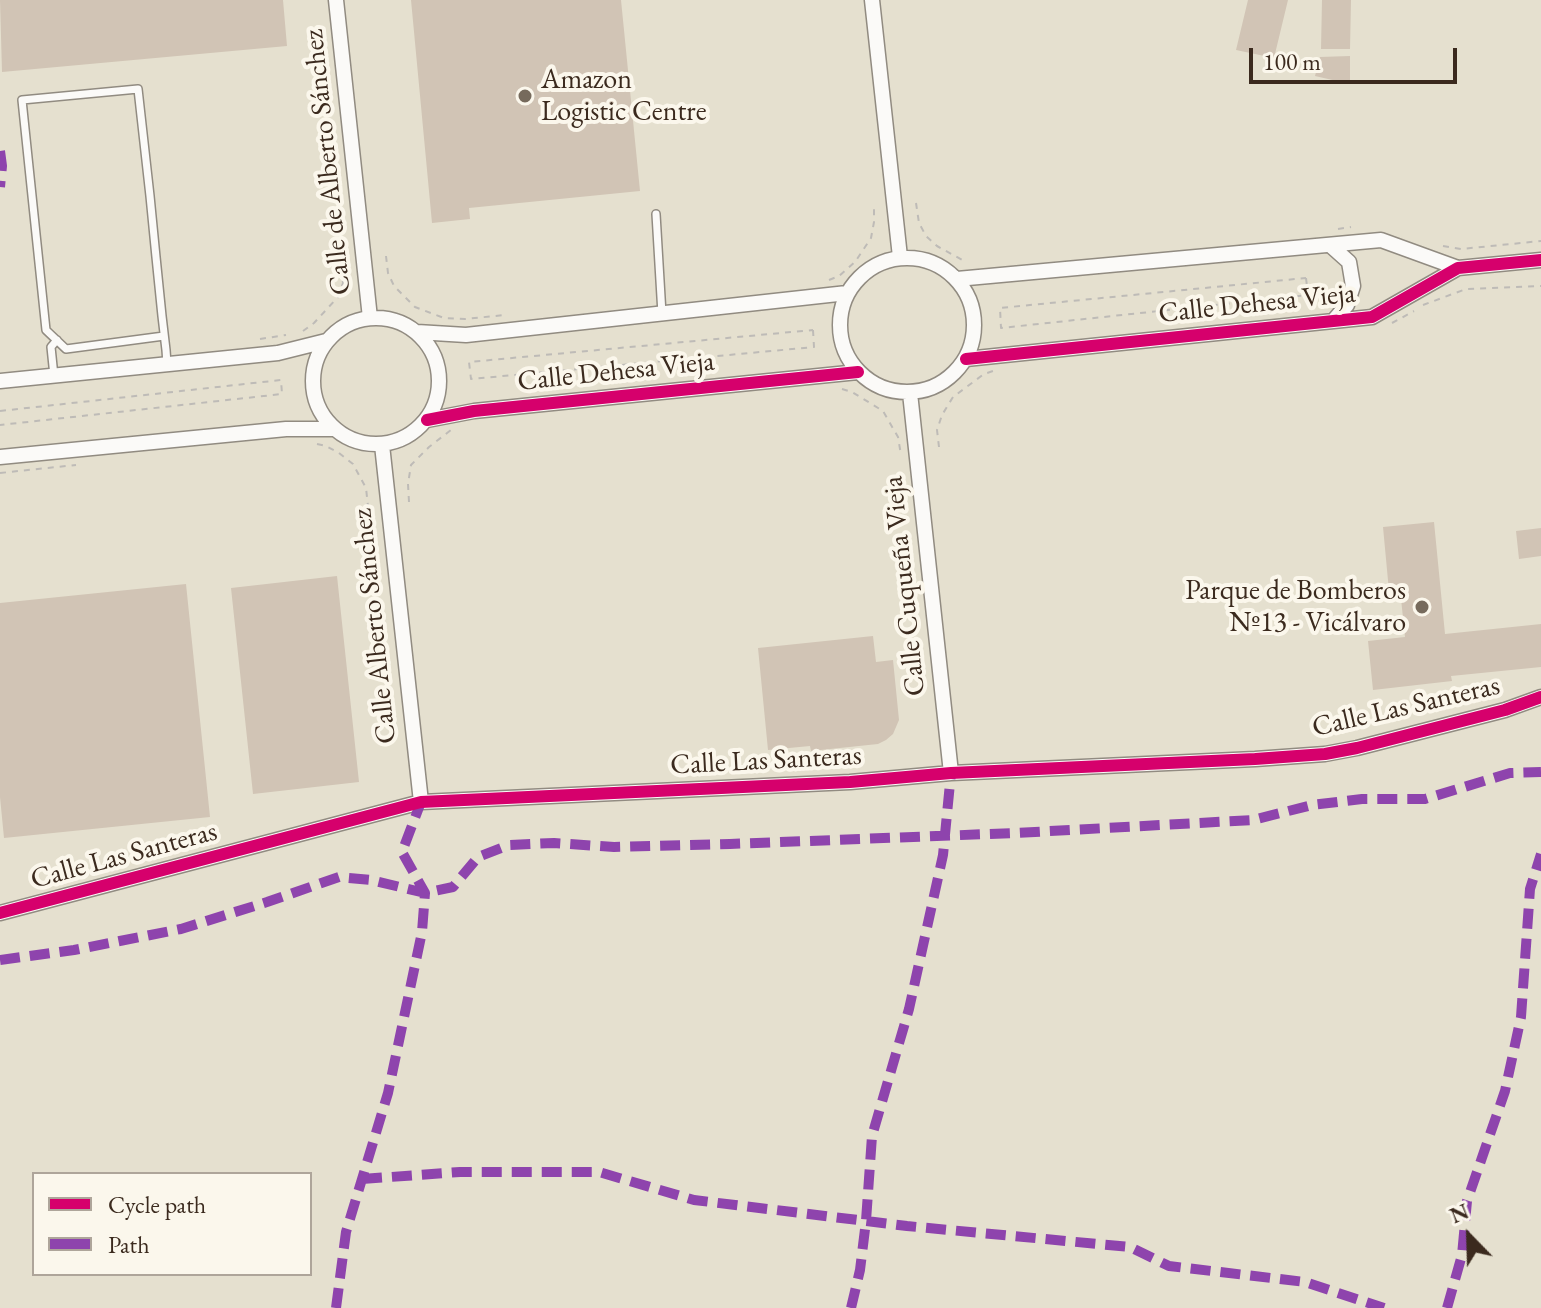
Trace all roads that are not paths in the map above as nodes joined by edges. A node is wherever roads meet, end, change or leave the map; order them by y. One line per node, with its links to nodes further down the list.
1 (336, 0): 11 (street, Calle de Alberto Sánchez)
2 (872, 0): 5 (street)
3 (656, 214): 10 (lane)
4 (1330, 245): 7 (street, Calle Dehesa Vieja); 8 (street, Calle Dehesa Vieja); 12 (street)
5 (900, 257): 8 (street); 9 (street)
6 (1541, 260): 7 (street, Calle Dehesa Vieja)
7 (1458, 268): 12 (street, Calle Dehesa Vieja)
8 (957, 279): 17 (street)
9 (847, 293): 10 (street, Calle Dehesa Vieja); 19 (street)
10 (662, 314): 13 (street, Calle Dehesa Vieja)
11 (370, 318): 13 (street); 16 (street)
12 (1334, 320): 17 (street, Calle Dehesa Vieja)
13 (417, 332): 23 (street)
14 (164, 336): 15 (lane); 15 (lane); 18 (lane)
15 (57, 340): 20 (lane)
16 (326, 341): 18 (street); 24 (street)
17 (966, 359): 22 (street)
18 (167, 364): 20 (street)
19 (858, 372): 22 (street); 23 (street, Calle Dehesa Vieja)
20 (54, 376): 21 (street)
21 (0, 381)
22 (910, 393): 28 (street, Calle Cuqueña Vieja)
23 (427, 420): 25 (street)
24 (334, 429): 25 (street); 26 (street)
25 (382, 445): 29 (street, Calle Alberto Sánchez)
26 (0, 457)
27 (1541, 697): 28 (street, Calle Las Santeras)
28 (951, 773): 29 (street, Calle Las Santeras)
29 (421, 802): 30 (street, Calle Las Santeras)
30 (0, 913)

